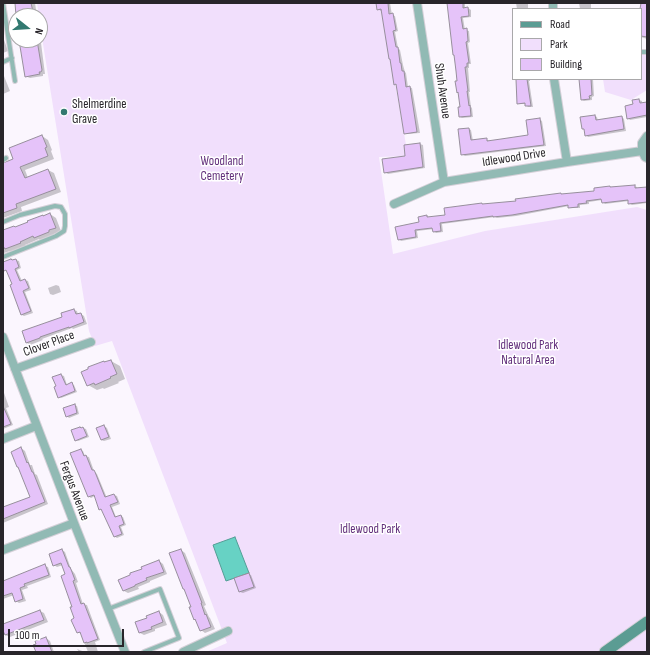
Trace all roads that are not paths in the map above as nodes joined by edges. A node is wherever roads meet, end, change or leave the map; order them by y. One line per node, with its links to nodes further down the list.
1 (3, 3): 3 (lane)
2 (417, 3): 11 (street, Shuh Avenue)
3 (12, 58): 4 (lane); 6 (lane)
4 (3, 62)
5 (554, 80): 10 (street)
6 (15, 81)
7 (647, 136): 8 (street)
8 (642, 151): 9 (street); 10 (street, Idlewood Drive)
9 (647, 158)
10 (566, 162): 11 (street, Idlewood Drive)
11 (444, 182): 12 (street, Idlewood Drive)
12 (394, 204)
13 (3, 222): 14 (lane)
14 (3, 257)
15 (3, 337): 17 (street, Fergus Avenue)
16 (91, 342): 17 (street, Clover Place)
17 (15, 369): 18 (street, Fergus Avenue)
18 (36, 426): 19 (street); 20 (street, Fergus Avenue)
19 (3, 439)
20 (74, 523): 21 (street); 22 (street, Fergus Avenue)
21 (3, 550)
22 (108, 609): 25 (street, Fergus Avenue); 26 (lane)
23 (647, 622): 28 (street)
24 (228, 631): 27 (street)
25 (125, 652)
26 (144, 652)
27 (183, 652)
28 (605, 652)

